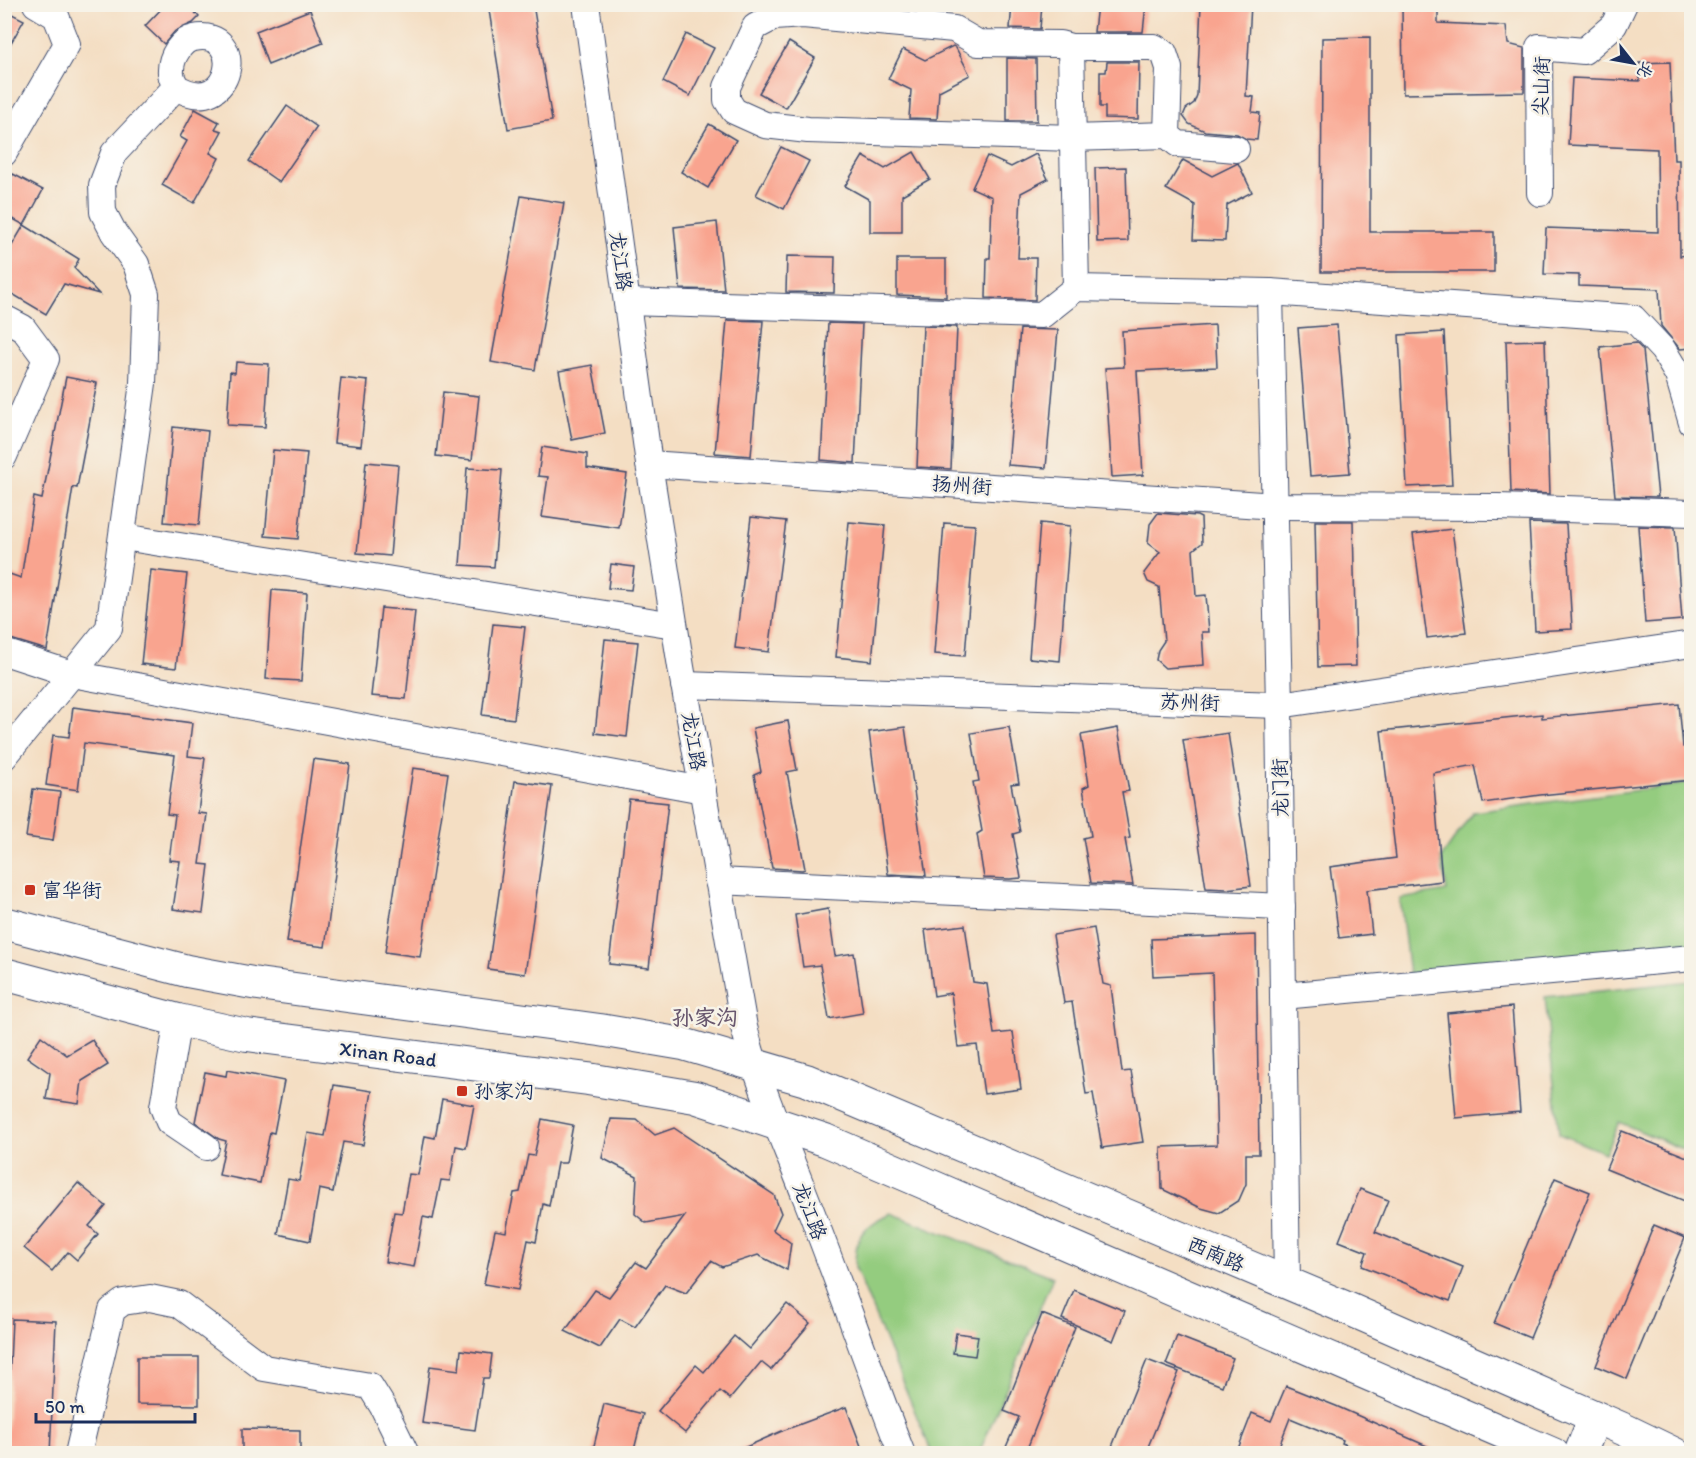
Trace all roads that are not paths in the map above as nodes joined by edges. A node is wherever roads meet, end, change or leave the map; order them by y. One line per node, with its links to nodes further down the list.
1 (36, 4): 9 (street)
2 (586, 4): 13 (street, 龙江路)
3 (1624, 4): 10 (street, 尖山街)
4 (1071, 47): 6 (street); 7 (street); 7 (street)
5 (176, 87): 20 (street)
6 (1167, 135): 7 (street); 8 (street)
7 (1073, 138): 11 (street)
8 (1236, 149)
9 (4, 153)
10 (1540, 193)
11 (1076, 288): 12 (street); 13 (street)
12 (1270, 292): 15 (street); 18 (street, 龙门街)
13 (627, 302): 17 (street, 龙江路)
14 (4, 318): 16 (street)
15 (1692, 423)
16 (4, 456)
17 (649, 464): 18 (street, 扬州街); 21 (street, 龙江路)
18 (1276, 506): 19 (street, 扬州街); 26 (street, 龙门街)
19 (1692, 513)
20 (123, 537): 21 (street); 24 (street)
21 (674, 625): 25 (street, 龙江路)
22 (1692, 644): 26 (street, 苏州街)
23 (4, 652): 24 (street)
24 (72, 674): 27 (street); 28 (street)
25 (684, 685): 26 (street, 苏州街); 28 (street, 龙江路)
26 (1279, 705): 30 (street, 龙门街)
27 (4, 757)
28 (703, 790): 29 (street, 龙江路)
29 (718, 881): 30 (street); 36 (street, 龙江路)
30 (1282, 907): 34 (street, 龙门街)
31 (4, 923): 36 (main road)
32 (1692, 958): 34 (street)
33 (4, 974): 35 (main road, Xinan Road)
34 (1283, 996): 39 (street, 龙门街)
35 (178, 1020): 37 (main road, Xinan Road); 38 (street)
36 (753, 1063): 37 (street, 龙江路); 39 (main road, 西南路)
37 (774, 1122): 40 (main road, Xinan Road); 44 (street, 龙江路)
38 (206, 1147)
39 (1293, 1287): 40 (main road); 41 (main road, 西南路)
40 (1279, 1336): 45 (main road, Xinan Road)
41 (1595, 1417): 46 (main road); 47 (main road, 西南路)
42 (78, 1454): 43 (street)
43 (406, 1454)
44 (902, 1454)
45 (1553, 1454)
46 (1580, 1454)
47 (1675, 1454)

